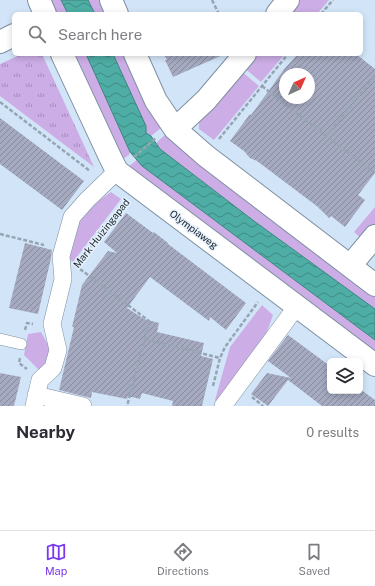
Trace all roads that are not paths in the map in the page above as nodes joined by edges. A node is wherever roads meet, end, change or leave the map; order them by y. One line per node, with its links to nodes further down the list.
1 (39, 0): 4 (street)
2 (111, 0): 5 (street)
3 (288, 0): 6 (street)
4 (44, 12)
5 (116, 12)
6 (279, 12)
7 (12, 36): 8 (street)
8 (0, 42)
9 (63, 56): 13 (street, Olympiaweg)
10 (136, 56): 12 (street)
11 (243, 56): 12 (street)
12 (175, 129): 15 (street)
13 (117, 171): 17 (street, Olympiaweg); 21 (street, Mark Huizingapad)
14 (375, 236): 15 (street)
15 (350, 266): 16 (street)
16 (375, 285)
17 (297, 306): 20 (street, Olympiaweg); 23 (street)
18 (0, 339): 19 (lane)
19 (22, 344)
20 (375, 365)
21 (35, 400): 22 (street)
22 (83, 406)
23 (223, 406)

